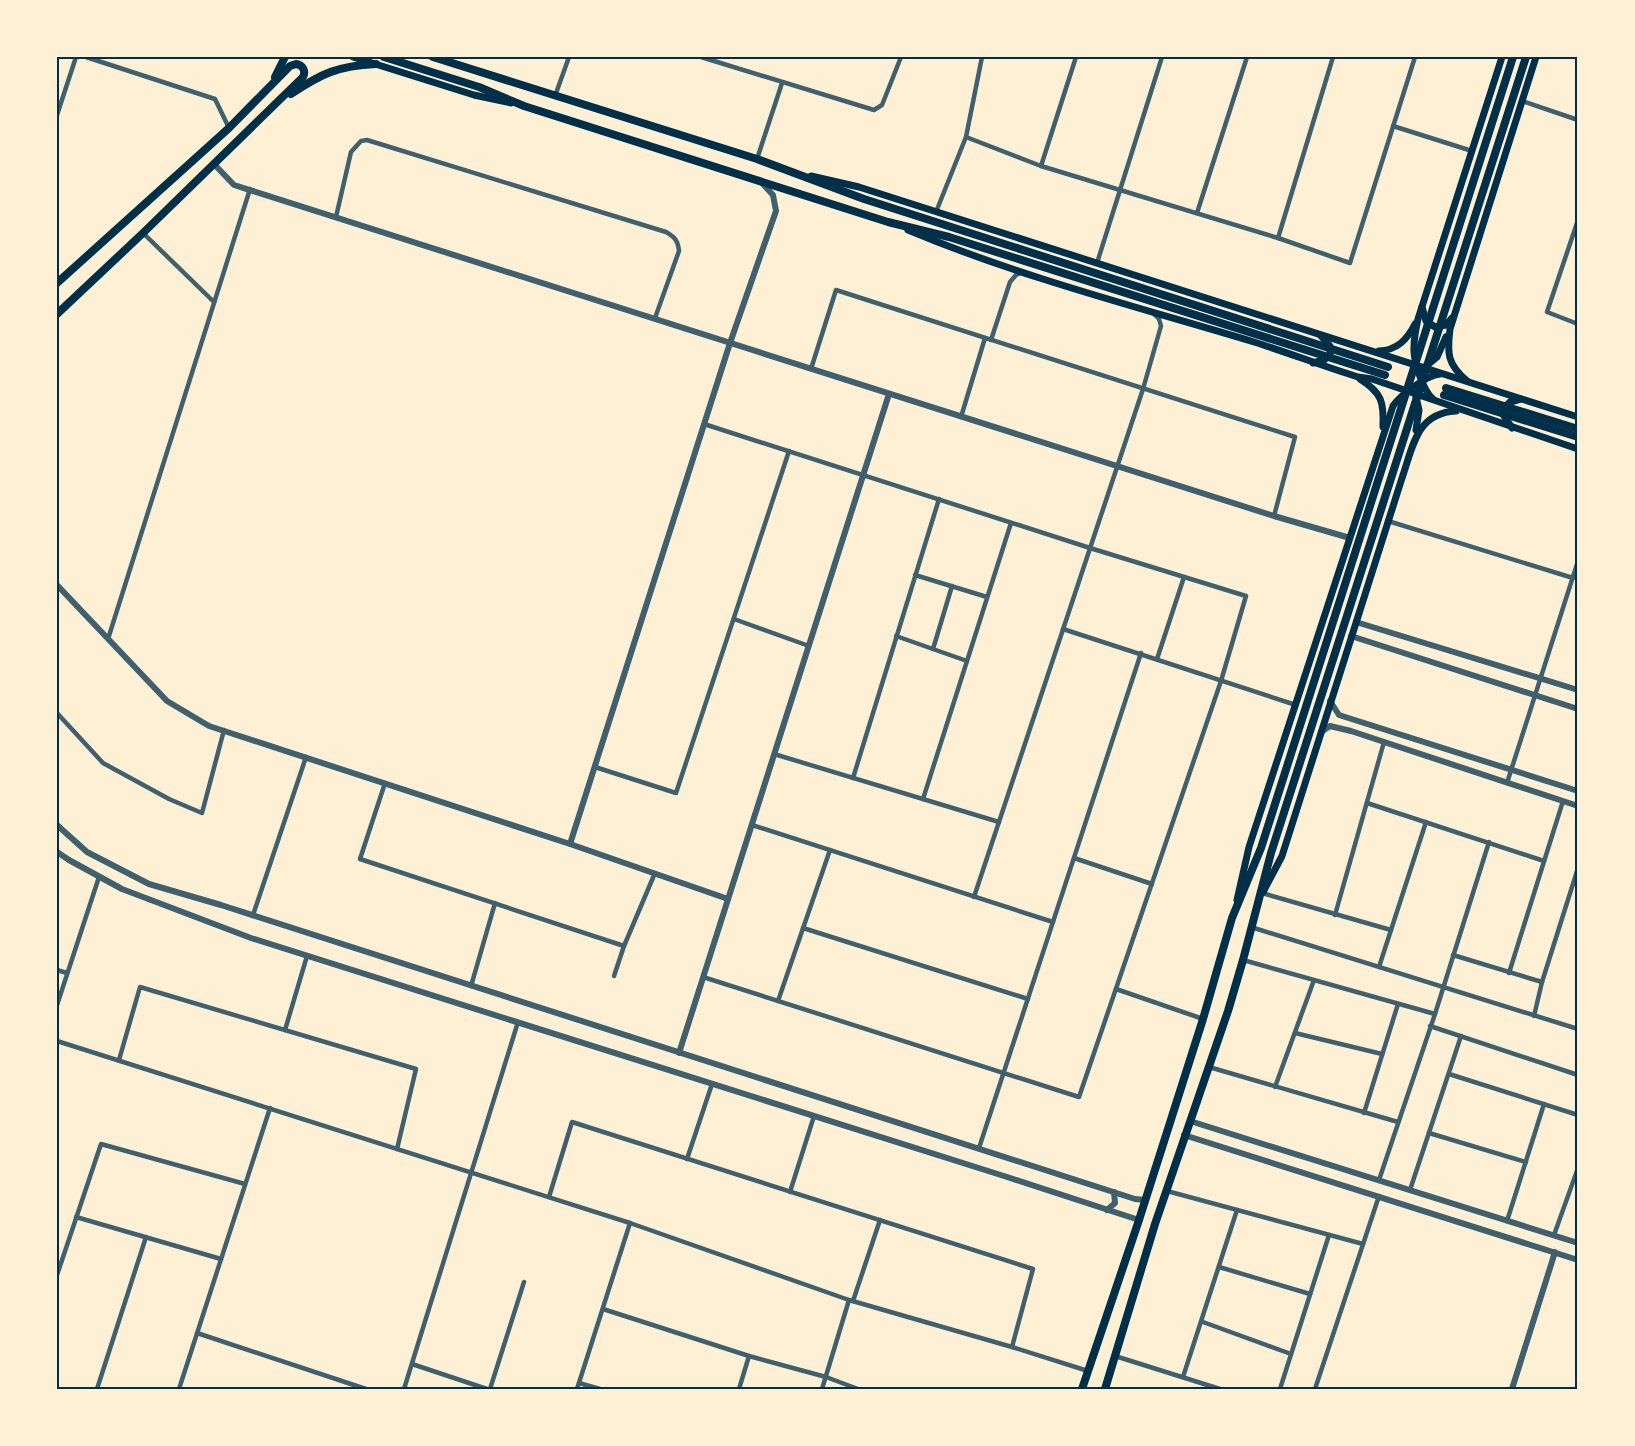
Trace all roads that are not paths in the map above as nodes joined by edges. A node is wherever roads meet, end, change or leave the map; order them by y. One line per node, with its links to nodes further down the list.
1 (76, 57): 28 (street)
2 (86, 57): 31 (street)
3 (285, 57): 23 (main road)
4 (352, 57): 21 (main road)
5 (384, 57): 27 (highway)
6 (433, 57): 24 (highway)
7 (569, 57): 24 (street)
8 (701, 57): 22 (street)
9 (901, 57): 22 (street)
10 (973, 57): 20 (street)
11 (1076, 57): 36 (street)
12 (1162, 57): 40 (street)
13 (1247, 57): 42 (street)
14 (1333, 57): 47 (street)
15 (1415, 57): 30 (street)
16 (1502, 57): 33 (main road)
17 (1513, 57): 164 (main road)
18 (1526, 57): 158 (main road)
19 (1536, 57): 25 (main road)
20 (981, 58): 32 (street)
21 (375, 64): 26 (main road); 27 (main road)
22 (782, 83): 34 (street)
23 (264, 93): 26 (main road); 31 (main road)
24 (555, 96): 34 (highway)
25 (1522, 101): 29 (street); 55 (main road)
26 (275, 105): 35 (main road)
27 (524, 106): 38 (highway)
28 (57, 115)
29 (1578, 120)
30 (1393, 126): 33 (street); 47 (street)
31 (229, 128): 50 (main road)
32 (966, 137): 36 (street); 41 (street)
33 (1472, 150): 52 (main road)
34 (757, 159): 37 (highway)
35 (214, 164): 39 (street); 46 (main road)
36 (1041, 166): 40 (street)
37 (791, 171): 41 (main road); 45 (highway)
38 (759, 181): 45 (highway); 62 (street)
39 (250, 189): 43 (street); 51 (street)
40 (1119, 189): 42 (street); 48 (street)
41 (936, 212): 48 (main road)
42 (1197, 213): 47 (street)
43 (336, 217): 56 (street); 56 (street)
44 (1578, 220): 58 (street)
45 (888, 222): 49 (main road)
46 (143, 233): 51 (street); 54 (main road)
47 (1278, 238)
48 (1097, 263): 60 (main road)
49 (1025, 272): 53 (main road); 61 (street)
50 (57, 283)
51 (214, 302): 114 (street)
52 (1422, 305): 55 (main road); 57 (main road)
53 (1153, 312): 65 (main road); 74 (street)
54 (57, 314)
55 (1453, 317): 59 (main road)
56 (655, 318): 62 (street)
57 (1418, 319): 63 (main road); 66 (main road)
58 (1578, 324)
59 (1450, 329): 66 (main road); 72 (main road)
60 (1319, 334): 63 (main road); 65 (main road)
61 (988, 339): 67 (street); 74 (street); 80 (street)
62 (730, 343): 67 (street); 82 (street)
63 (1375, 351): 64 (main road)
64 (1399, 359): 66 (main road); 70 (main road)
65 (1312, 363): 69 (main road)
66 (1420, 368): 68 (main road); 70 (main road); 71 (main road)
67 (811, 369): 76 (street)
68 (1443, 374): 71 (main road); 72 (main road)
69 (1358, 377): 73 (main road); 85 (main road)
70 (1410, 379): 73 (main road); 75 (main road)
71 (1422, 382): 75 (main road); 78 (main road)
72 (1474, 385): 77 (main road)
73 (1389, 386): 75 (main road)
74 (1143, 389): 90 (street); 95 (street)
75 (1412, 392): 78 (main road); 85 (main road); 87 (main road)
76 (890, 394): 80 (street); 91 (street)
77 (1521, 399): 81 (main road); 83 (main road)
78 (1437, 403): 79 (main road)
79 (1462, 411): 83 (main road); 87 (main road)
80 (961, 417): 90 (street)
81 (1578, 417)
82 (704, 424): 89 (street); 134 (street)
83 (1512, 428): 88 (main road)
84 (1578, 429): 86 (highway)
85 (1383, 433): 92 (main road)
86 (1578, 437)
87 (1413, 448): 93 (main road)
88 (1578, 449)
89 (789, 451): 91 (street); 108 (street)
90 (1118, 466): 95 (street); 99 (street)
91 (864, 475): 94 (street); 115 (street)
92 (1369, 480): 93 (main road); 98 (main road)
93 (1399, 489): 96 (main road)
94 (939, 499): 97 (street); 102 (street)
95 (1274, 516): 98 (street)
96 (1388, 521): 104 (street); 109 (main road)
97 (1011, 523): 99 (street); 107 (street)
98 (1350, 538): 126 (main road)
99 (1090, 548): 103 (street); 110 (street)
100 (1578, 561): 101 (street)
101 (1577, 569): 104 (street)
102 (915, 575): 106 (street); 112 (street)
103 (1184, 577): 119 (street); 122 (street)
104 (1572, 578): 121 (street)
105 (57, 585): 114 (street)
106 (951, 586): 107 (street); 117 (street)
107 (987, 597): 120 (street)
108 (734, 619): 115 (street); 134 (street)
109 (1356, 622): 111 (street); 113 (main road)
110 (1063, 629): 118 (street); 144 (street)
111 (1392, 633): 116 (street); 121 (street)
112 (896, 636): 117 (street); 136 (street)
113 (1351, 636): 116 (street); 125 (main road)
114 (108, 639): 129 (street)
115 (809, 646): 132 (street)
116 (1388, 648): 124 (street)
117 (933, 649): 120 (street)
118 (1141, 653): 119 (street); 152 (street)
119 (1157, 659): 122 (street)
120 (967, 661): 140 (street)
121 (1541, 679): 123 (street); 124 (street)
122 (1221, 681): 126 (street); 157 (street)
123 (1578, 690)
124 (1536, 696): 127 (street); 135 (street)
125 (1330, 701): 130 (main road); 135 (street)
126 (1296, 705): 164 (main road)
127 (1578, 709)
128 (57, 713): 129 (street)
129 (224, 730): 133 (street)
130 (1321, 732): 131 (street); 158 (main road)
131 (1384, 742): 138 (street); 142 (street)
132 (774, 754): 136 (street); 147 (street)
133 (306, 757): 137 (street); 162 (street)
134 (595, 767): 149 (street)
135 (1512, 769): 138 (street); 139 (street)
136 (852, 778): 140 (street)
137 (385, 783): 149 (street); 161 (street)
138 (1508, 783): 141 (street)
139 (1578, 791)
140 (923, 799): 144 (street)
141 (1563, 801): 143 (street); 153 (street)
142 (1367, 802): 145 (street); 163 (street)
143 (1578, 806)
144 (999, 822): 159 (street)
145 (1426, 822): 148 (street); 168 (street)
146 (57, 825): 162 (street)
147 (752, 825): 150 (street); 160 (street)
148 (1489, 842): 153 (street); 170 (street)
149 (570, 844): 155 (street)
150 (830, 850): 159 (street); 167 (street)
151 (57, 852): 156 (street)
152 (1074, 858): 157 (street); 165 (street)
153 (1544, 861): 176 (street)
154 (1577, 872): 180 (street)
155 (655, 873): 160 (street); 169 (street)
156 (99, 877): 171 (street); 175 (street)
157 (1152, 884): 183 (street)
158 (1262, 893): 163 (street); 166 (main road)
159 (974, 897): 165 (street)
160 (728, 899): 178 (street)
161 (495, 903): 169 (street); 181 (street)
162 (253, 915): 181 (street)
163 (1335, 915): 168 (street)
164 (1233, 918): 190 (main road)
165 (1053, 922): 184 (street)
166 (1251, 927): 172 (main road); 173 (street)
167 (804, 928): 184 (street); 185 (street)
168 (1391, 930): 173 (street)
169 (624, 946): 177 (street)
170 (1453, 955): 176 (street); 182 (street)
171 (307, 956): 191 (street); 194 (street)
172 (1243, 960): 179 (street); 201 (main road)
173 (1379, 967): 182 (street)
174 (57, 970): 175 (street)
175 (68, 973): 187 (street)
176 (1509, 973): 180 (street)
177 (614, 976)
178 (703, 977): 185 (street); 198 (street)
179 (1314, 980): 186 (street); 195 (street)
180 (1542, 982): 189 (street)
181 (471, 986): 198 (street)
182 (1443, 986): 188 (street); 189 (street)
183 (1116, 989): 190 (street); 202 (street)
184 (1028, 999): 202 (street)
185 (778, 1001): 202 (street)
186 (1398, 1004): 188 (street); 199 (street)
187 (57, 1005)
188 (1435, 1014): 192 (street)
189 (1534, 1016): 193 (street)
190 (1203, 1019): 234 (main road)
191 (518, 1022): 205 (street); 223 (street)
192 (1430, 1026): 196 (street); 213 (street)
193 (1578, 1029)
194 (285, 1030): 200 (street); 218 (street)
195 (1295, 1033): 199 (street); 206 (street)
196 (1461, 1036): 203 (street); 204 (street)
197 (57, 1041): 200 (street)
198 (679, 1053): 217 (street)
199 (1382, 1054): 209 (street)
200 (119, 1060): 208 (street)
201 (1209, 1067): 206 (street); 212 (main road)
202 (1003, 1073): 217 (street)
203 (1449, 1074): 207 (street); 214 (street)
204 (1578, 1075)
205 (712, 1084): 211 (street); 220 (street)
206 (1275, 1087): 209 (street)
207 (1544, 1104): 210 (street); 221 (street)
208 (270, 1108): 218 (street); 226 (street)
209 (1364, 1113): 213 (street)
210 (1578, 1115)
211 (814, 1116): 229 (street); 235 (street)
212 (1190, 1121): 215 (main road); 216 (street)
213 (1398, 1122): 225 (street)
214 (1429, 1133): 221 (street); 227 (street)
215 (1184, 1135): 219 (street); 228 (main road)
216 (1240, 1137): 219 (street); 225 (street)
217 (979, 1148): 230 (street)
218 (397, 1149): 223 (street)
219 (1237, 1152): 231 (street)
220 (687, 1159): 229 (street); 232 (street)
221 (1526, 1162): 241 (street)
222 (1578, 1168): 224 (street)
223 (472, 1173): 232 (street); 263 (street)
224 (1576, 1177): 244 (street)
225 (1379, 1180): 227 (street)
226 (245, 1184): 238 (street); 249 (street)
227 (1410, 1190): 233 (street)
228 (1167, 1191): 236 (street); 262 (main road)
229 (790, 1192): 239 (street)
230 (1114, 1192): 234 (street); 235 (street)
231 (1379, 1196): 237 (street); 247 (street)
232 (549, 1197): 242 (street)
233 (1436, 1198): 237 (street); 241 (street)
234 (1146, 1200): 240 (main road)
235 (1107, 1210): 240 (street)
236 (1237, 1210): 243 (street); 251 (street)
237 (1432, 1214): 248 (street)
238 (76, 1217): 245 (street); 252 (street)
239 (880, 1220): 255 (street); 259 (street)
240 (1139, 1220): 264 (main road)
241 (1507, 1221): 244 (street)
242 (630, 1223): 255 (street); 256 (street)
243 (1329, 1235): 247 (street); 254 (street)
244 (1554, 1235): 246 (street)
245 (146, 1237): 249 (street); 268 (street)
246 (1578, 1243)
247 (1363, 1244): 282 (street)
248 (1555, 1252): 250 (street); 283 (street)
249 (221, 1259): 258 (street)
250 (1578, 1260)
251 (1219, 1267): 254 (street); 257 (street)
252 (57, 1275)
253 (524, 1282): 272 (street)
254 (1310, 1294): 260 (street)
255 (851, 1301): 259 (street); 265 (street)
256 (603, 1309): 261 (street); 267 (street)
257 (1203, 1322): 260 (street); 266 (street)
258 (197, 1333): 269 (street); 270 (street)
259 (1012, 1347): 264 (street)
260 (1292, 1354): 281 (street)
261 (749, 1356): 265 (street); 275 (street)
262 (1115, 1356): 266 (street); 279 (main road)
263 (412, 1364): 271 (street); 272 (street)
264 (1088, 1371): 278 (main road)
265 (826, 1377): 276 (street); 277 (street)
266 (1184, 1377): 280 (street)
267 (579, 1383): 273 (street); 274 (street)
268 (96, 1389)
269 (179, 1389)
270 (366, 1389)
271 (404, 1389)
272 (488, 1389)
273 (577, 1389)
274 (600, 1389)
275 (739, 1389)
276 (822, 1389)
277 (858, 1389)
278 (1082, 1389)
279 (1105, 1389)
280 (1220, 1389)
281 (1280, 1389)
282 (1315, 1389)
283 (1512, 1389)

